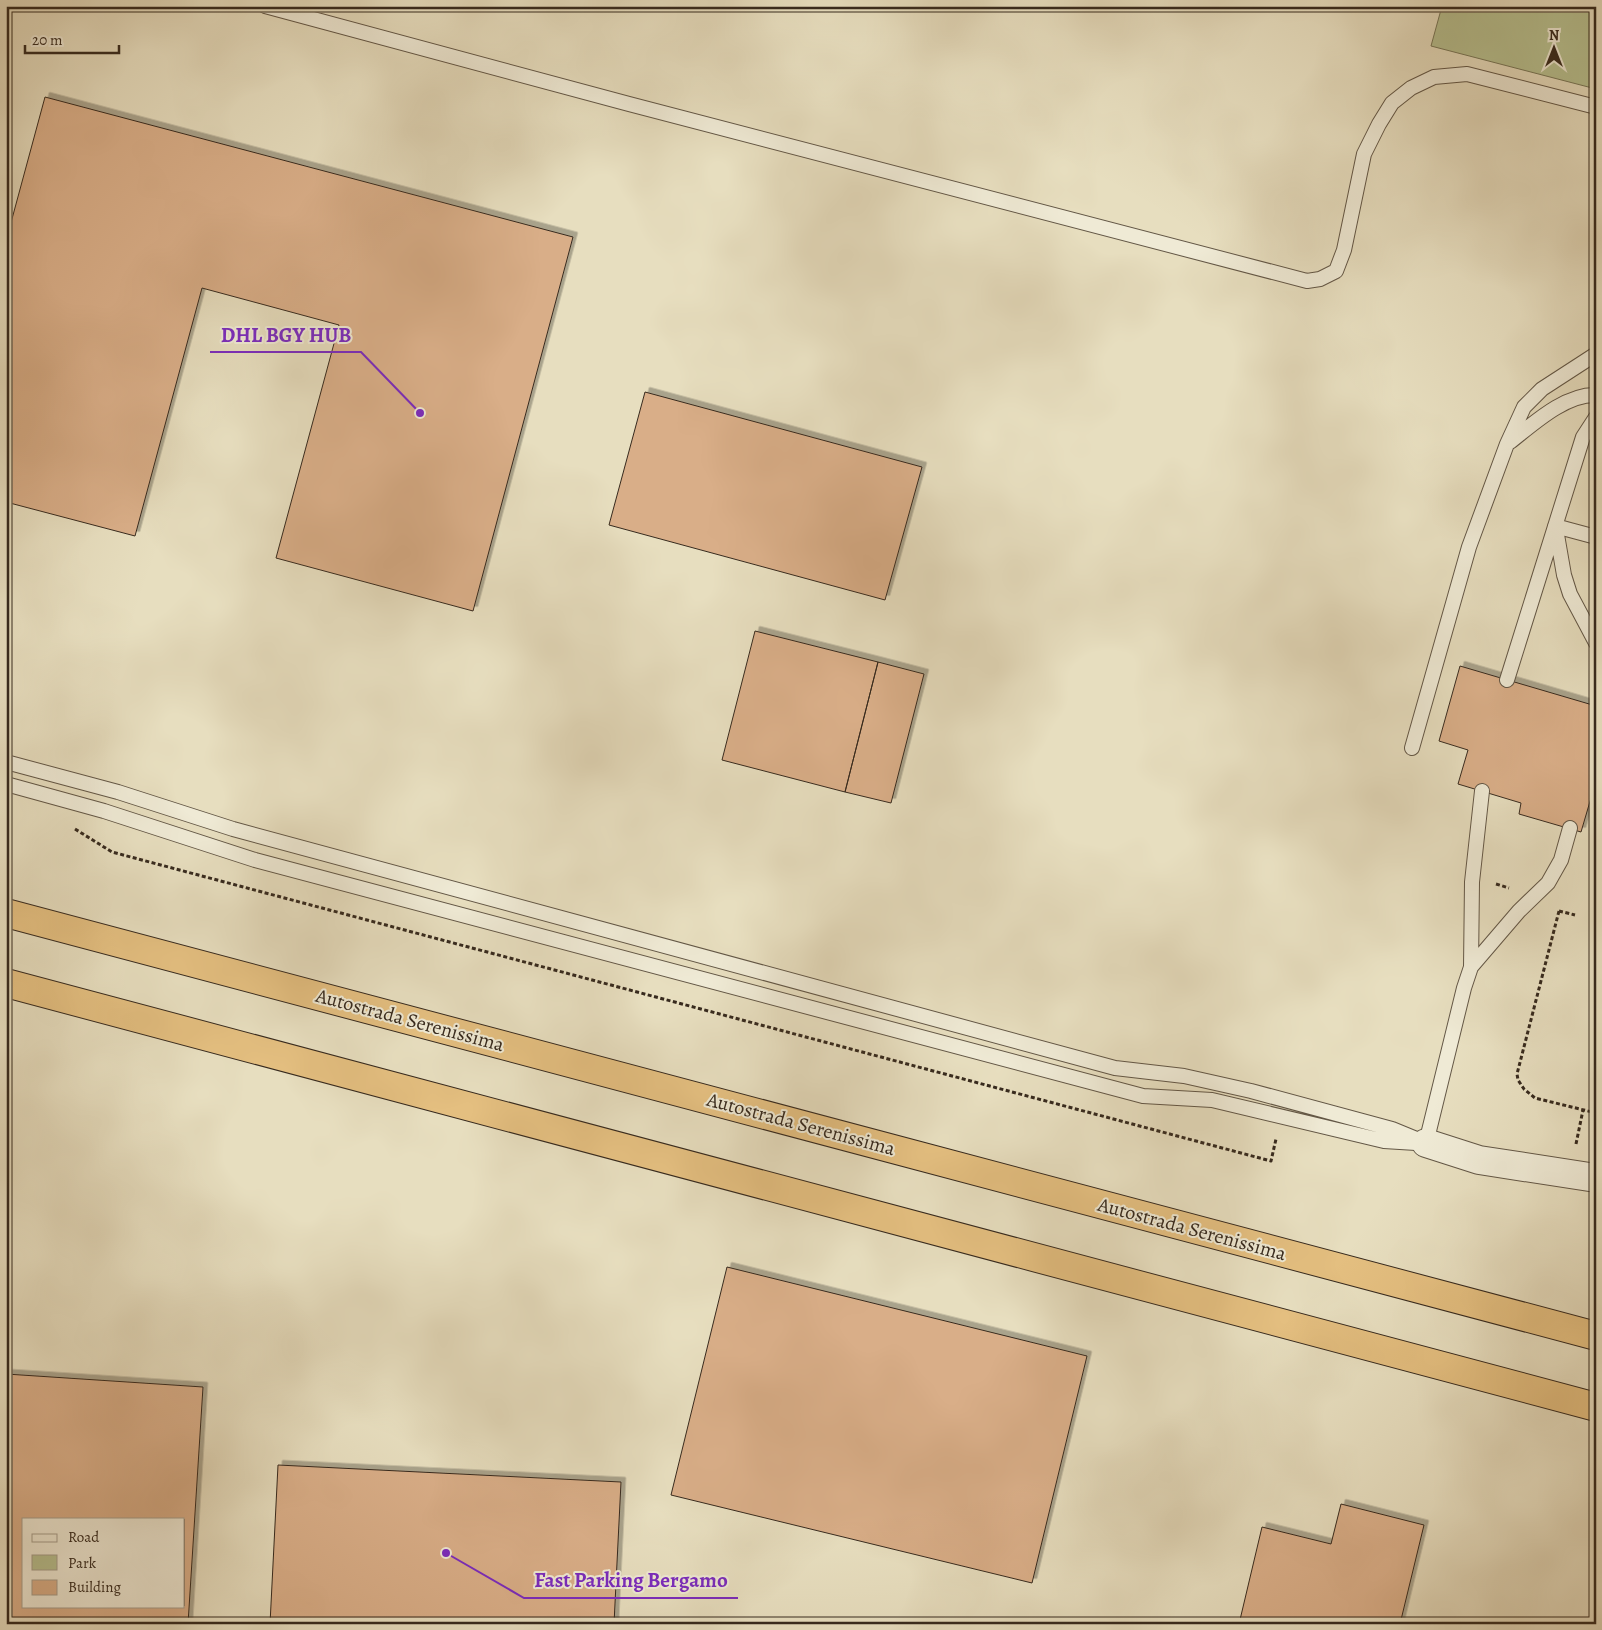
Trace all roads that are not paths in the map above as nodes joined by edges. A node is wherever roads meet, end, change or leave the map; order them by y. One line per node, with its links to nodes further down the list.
1 (265, 6): 2 (lane)
2 (1596, 107)
3 (1596, 354): 6 (lane)
4 (1596, 395): 6 (lane)
5 (1596, 417): 7 (lane)
6 (1507, 444): 11 (lane)
7 (1555, 526): 8 (lane); 9 (lane); 10 (lane)
8 (1596, 537)
9 (1596, 643)
10 (1507, 680)
11 (1412, 748)
12 (6, 762): 19 (lane)
13 (6, 784): 19 (lane)
14 (1482, 791): 17 (lane)
15 (1570, 828): 17 (lane)
16 (6, 913): 21 (highway, Autostrada Serenissima)
17 (1471, 967): 19 (lane)
18 (6, 983): 22 (highway)
19 (1426, 1143): 20 (street)
20 (1596, 1178)
21 (1596, 1336)
22 (1596, 1406)

